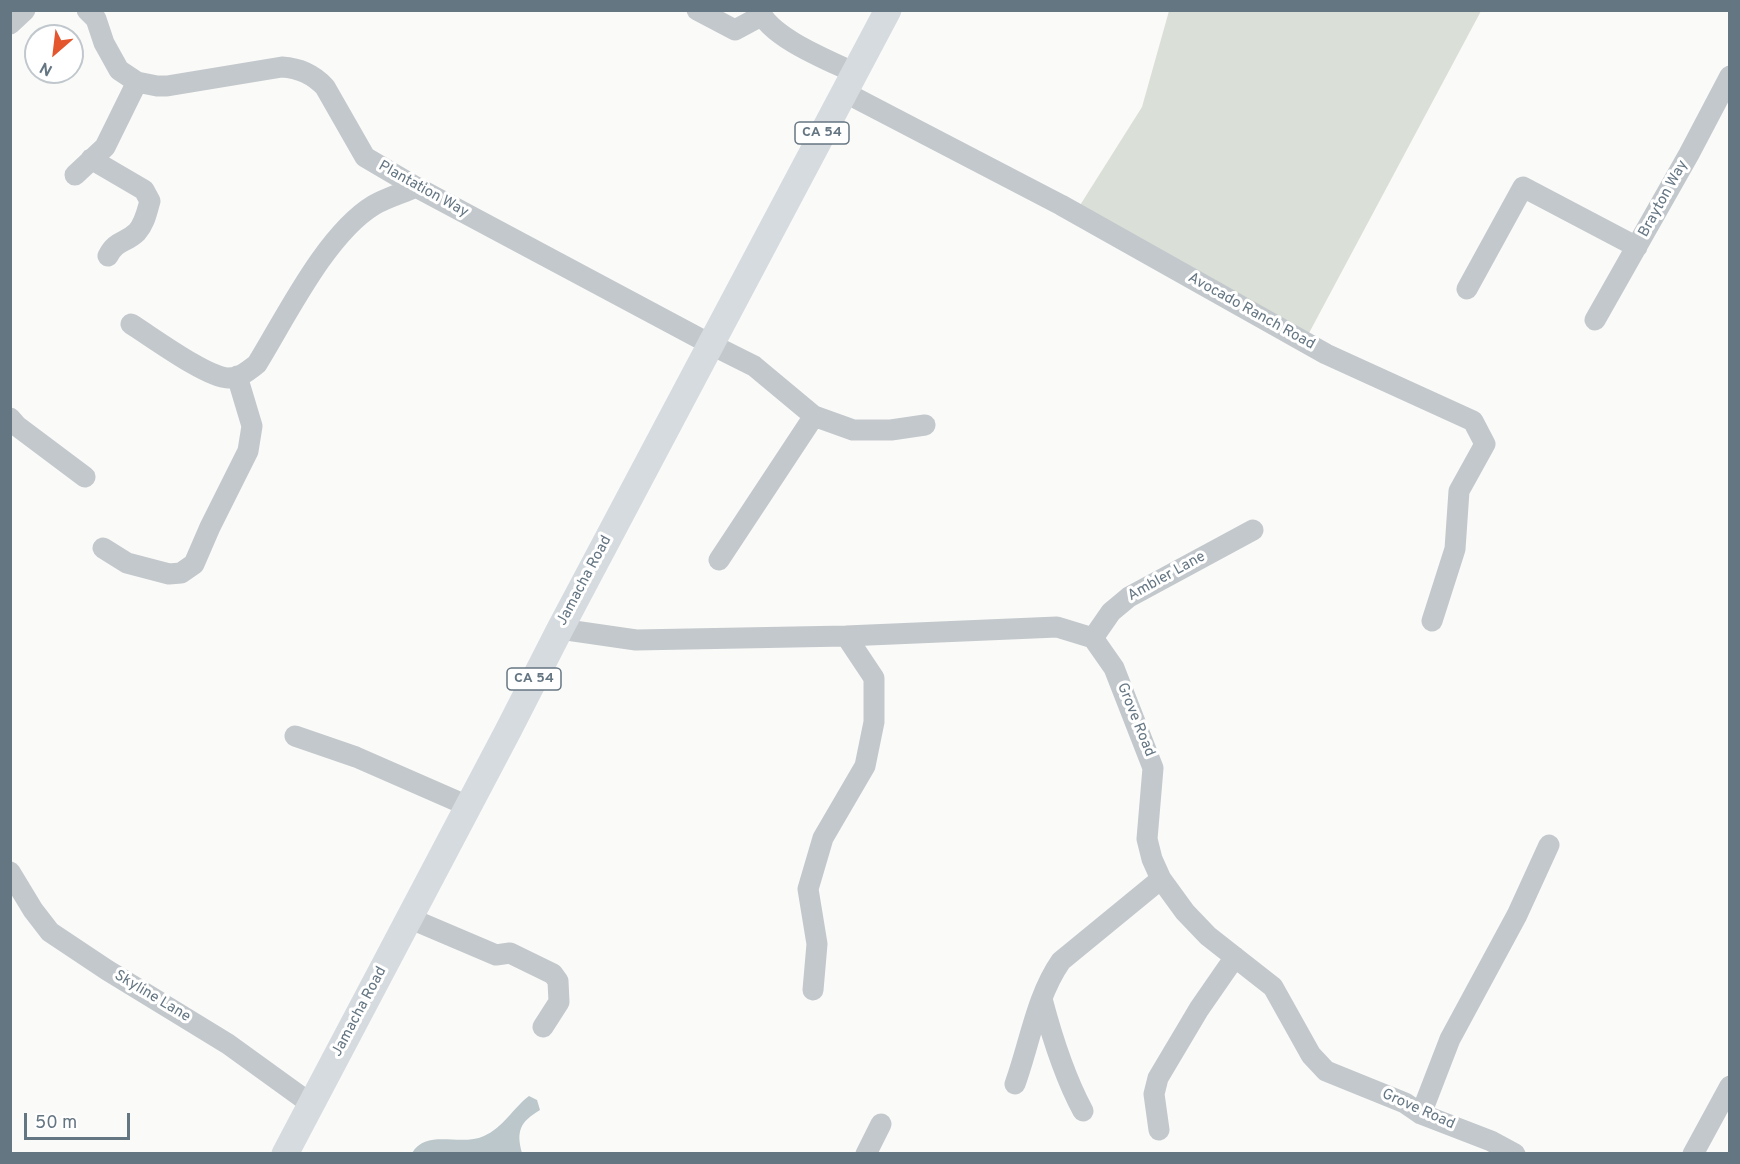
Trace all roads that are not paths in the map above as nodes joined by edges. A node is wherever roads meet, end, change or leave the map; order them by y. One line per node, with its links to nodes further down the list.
1 (25, 10): 6 (street)
2 (87, 10): 8 (street)
3 (697, 10): 5 (street)
4 (888, 10): 9 (main road, Jamacha Road / CA 54)
5 (760, 13): 9 (street)
6 (10, 24)
7 (1730, 76): 13 (street, Brayton Way)
8 (137, 82): 10 (street); 12 (street, Plantation Way)
9 (850, 83): 18 (main road, Jamacha Road / CA 54); 27 (street, Avocado Ranch Road)
10 (91, 159): 11 (street); 14 (street)
11 (75, 175)
12 (416, 187): 18 (street, Plantation Way); 19 (street)
13 (1637, 247): 15 (street); 16 (street, Brayton Way)
14 (108, 256)
15 (1467, 288)
16 (1595, 320)
17 (131, 324): 19 (street)
18 (710, 344): 20 (street, Plantation Way); 28 (main road, Jamacha Road / CA 54)
19 (237, 376): 25 (street)
20 (814, 416): 22 (street); 26 (street)
21 (10, 418): 23 (street)
22 (925, 425)
23 (85, 477)
24 (1252, 530): 30 (street, Ambler Lane)
25 (103, 548)
26 (719, 560)
27 (1432, 621)
28 (560, 628): 29 (street); 32 (main road, Jamacha Road / CA 54)
29 (846, 636): 30 (street); 38 (street)
30 (1093, 638): 35 (street, Grove Road)
31 (295, 736): 32 (street)
32 (468, 806): 36 (main road, Jamacha Road)
33 (1549, 845): 45 (street)
34 (10, 872): 43 (street, Skyline Lane)
35 (1161, 879): 37 (street, Grove Road); 39 (street)
36 (409, 918): 40 (street); 43 (main road, Jamacha Road)
37 (1235, 957): 45 (street, Grove Road); 47 (street)
38 (813, 990)
39 (1041, 998): 41 (street); 44 (street)
40 (543, 1027)
41 (1015, 1084)
42 (1730, 1086): 51 (street)
43 (311, 1104): 48 (main road, Jamacha Road)
44 (1083, 1111)
45 (1420, 1114): 50 (street, Grove Road)
46 (881, 1124): 49 (street)
47 (1160, 1130)
48 (285, 1154)
49 (866, 1154)
50 (1515, 1154)
51 (1693, 1154)

